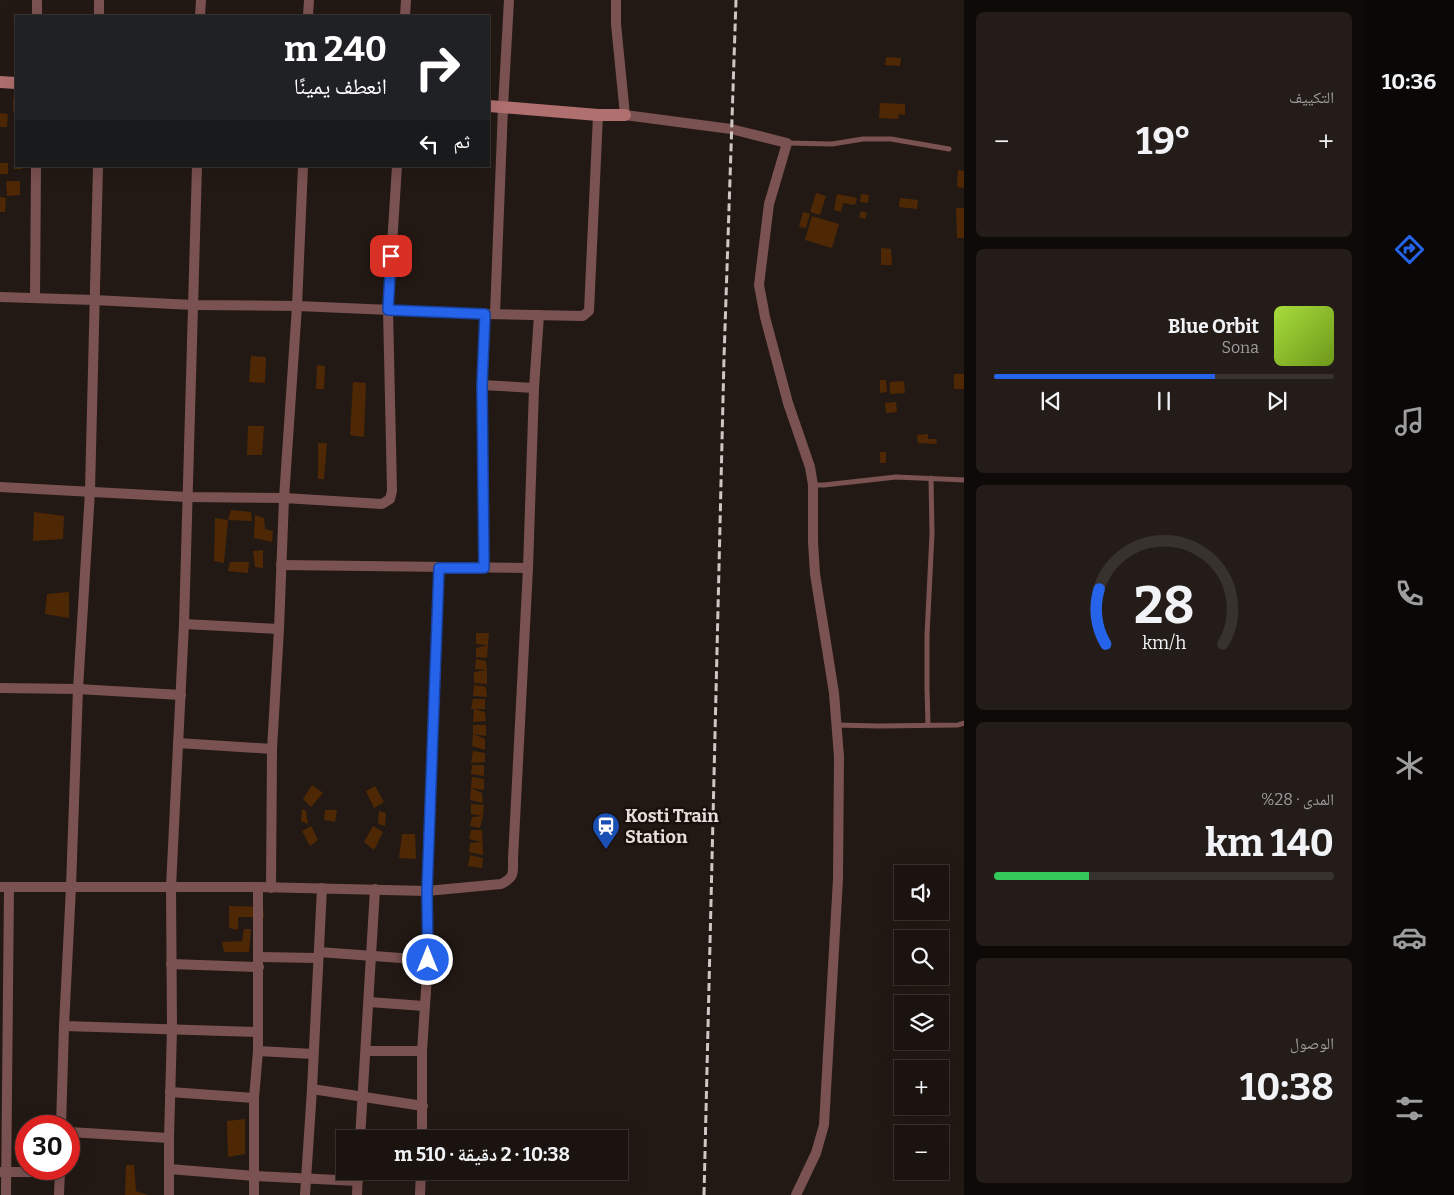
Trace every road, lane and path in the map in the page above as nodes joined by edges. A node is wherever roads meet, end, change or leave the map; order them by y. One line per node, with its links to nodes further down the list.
1 (37, 0): 8 (street)
2 (99, 0): 9 (street)
3 (201, 0): 10 (street)
4 (309, 0): 11 (street)
5 (406, 0): 12 (street)
6 (509, 0): 16 (street)
7 (616, 0): 18 (street)
8 (37, 15)
9 (99, 15)
10 (200, 15)
11 (308, 15)
12 (405, 15)
13 (0, 82): 14 (street)
14 (15, 83)
15 (490, 106): 16 (street)
16 (503, 107): 17 (street); 32 (street)
17 (598, 115): 18 (street); 33 (street)
18 (624, 115): 19 (street)
19 (787, 143): 20 (lane); 38 (street)
20 (949, 149)
21 (36, 167): 27 (street)
22 (98, 167): 28 (street)
23 (197, 167): 29 (street)
24 (302, 167): 30 (street)
25 (397, 167): 31 (street)
26 (0, 297): 27 (street)
27 (35, 298): 28 (street)
28 (94, 300): 29 (street); 40 (street)
29 (193, 305): 30 (street); 41 (street)
30 (297, 306): 31 (street); 42 (street)
31 (388, 310): 32 (street); 42 (street)
32 (490, 314): 33 (street); 34 (street)
33 (539, 315): 35 (street)
34 (482, 385): 35 (street); 45 (street)
35 (534, 388): 46 (street)
36 (931, 478): 37 (lane); 38 (lane); 54 (lane)
37 (964, 480)
38 (813, 485): 53 (street)
39 (0, 487): 40 (street)
40 (90, 491): 41 (street); 50 (street)
41 (187, 497): 42 (street); 47 (street)
42 (284, 498): 43 (street)
43 (281, 565): 44 (street); 48 (street)
44 (439, 568): 45 (street); 64 (street)
45 (484, 568): 46 (street)
46 (528, 568): 64 (street)
47 (184, 624): 48 (street); 51 (street)
48 (279, 629): 56 (street)
49 (0, 688): 50 (street)
50 (78, 689): 51 (street); 58 (street)
51 (180, 695): 55 (street)
52 (964, 723): 54 (lane)
53 (836, 725): 54 (lane); 104 (street)
54 (928, 725)
55 (178, 743): 56 (street); 59 (street)
56 (272, 749): 61 (street)
57 (5, 887): 58 (street); 90 (street)
58 (71, 887): 59 (street); 72 (street)
59 (172, 887): 60 (street); 69 (street)
60 (258, 887): 61 (street); 68 (street)
61 (271, 888): 62 (street)
62 (322, 888): 63 (street); 65 (street)
63 (375, 889): 64 (street); 66 (street)
64 (427, 891): 67 (street)
65 (319, 955): 66 (street); 68 (street); 78 (street)
66 (371, 956): 67 (street); 70 (street)
67 (428, 960): 71 (street)
68 (259, 962): 69 (street); 74 (street)
69 (171, 964): 73 (street)
70 (368, 1002): 71 (street); 76 (street)
71 (424, 1006): 77 (street)
72 (64, 1026): 73 (street); 84 (street)
73 (172, 1029): 74 (street); 80 (street)
74 (258, 1032): 75 (street)
75 (258, 1050): 78 (street); 82 (street)
76 (366, 1051): 77 (street); 81 (street)
77 (422, 1051): 83 (street)
78 (313, 1054): 79 (street)
79 (312, 1089): 81 (street); 93 (street)
80 (170, 1092): 82 (street); 88 (street)
81 (363, 1096): 83 (street); 85 (street)
82 (254, 1098): 91 (street)
83 (423, 1106): 86 (street)
84 (61, 1115)
85 (361, 1130)
86 (422, 1130)
87 (80, 1133): 88 (street)
88 (169, 1138): 89 (street)
89 (169, 1169): 91 (street); 99 (street)
90 (3, 1172): 97 (street)
91 (254, 1176): 93 (street); 100 (street)
92 (336, 1177): 93 (street)
93 (306, 1179): 101 (street)
94 (60, 1180): 98 (street)
95 (358, 1180): 102 (street)
96 (421, 1180): 103 (street)
97 (6, 1195)
98 (59, 1195)
99 (170, 1195)
100 (254, 1195)
101 (305, 1195)
102 (357, 1195)
103 (420, 1195)
104 (796, 1195)

